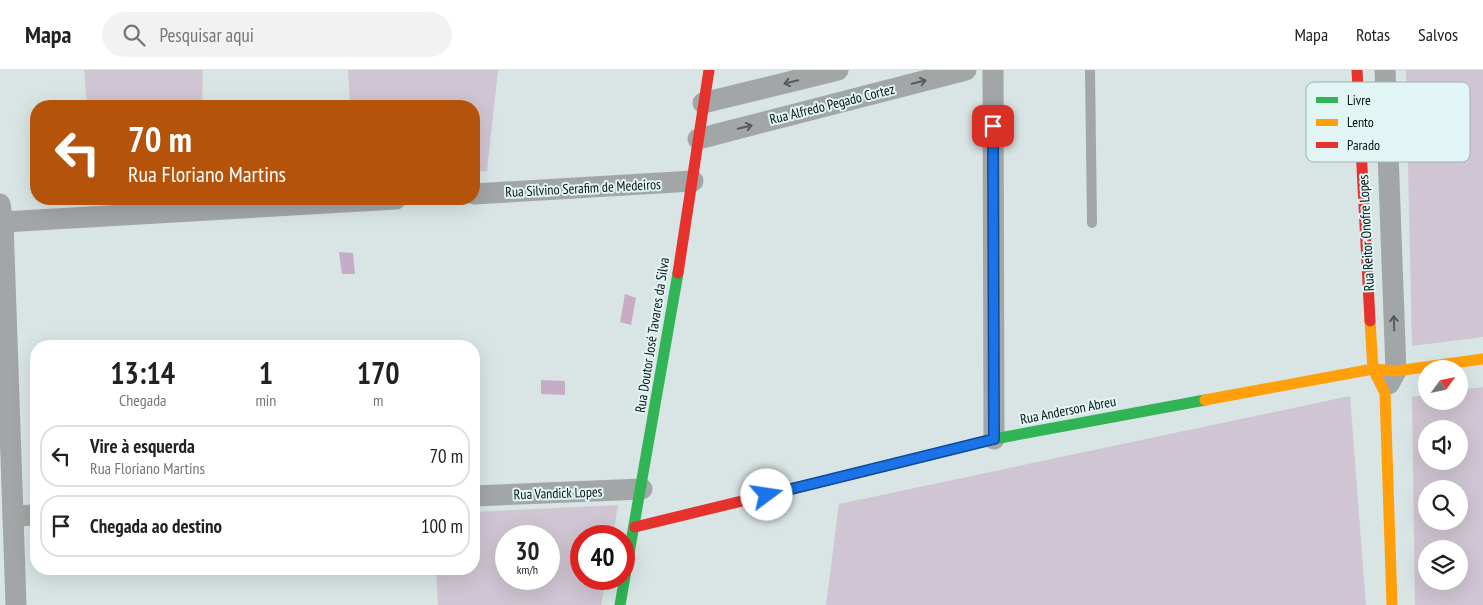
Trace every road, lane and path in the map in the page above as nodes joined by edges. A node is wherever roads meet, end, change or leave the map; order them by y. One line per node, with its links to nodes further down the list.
1 (709, 70): 6 (street, Rua Doutor José Tavares da Silva)
2 (838, 70): 6 (street, one-way to 6)
3 (966, 70): 7 (street, Rua Alfredo Pegado Cortez, one-way to 3)
4 (993, 70): 19 (street)
5 (1090, 70): 14 (lane)
6 (703, 104): 7 (street, Rua Doutor José Tavares da Silva)
7 (698, 139): 10 (street, Rua Doutor José Tavares da Silva)
8 (1362, 162): 16 (street, Rua Reitor Onofre Lopes)
9 (1388, 162): 17 (street, Rua Reitor Onofre Lopes, one-way to 9)
10 (693, 181): 11 (street, Rua Silvino Serafim de Medeiros); 20 (street, Rua Doutor José Tavares da Silva)
11 (480, 194)
12 (227, 205): 13 (street)
13 (1, 213): 23 (street)
14 (1092, 224)
15 (1483, 359): 17 (street, Rua Anderson Abreu)
16 (1373, 369): 17 (street, Rua Anderson Abreu); 18 (street, Rua Reitor Onofre Lopes); 19 (street, Rua Anderson Abreu)
17 (1396, 371): 18 (street, Rua Reitor Onofre Lopes)
18 (1385, 393): 28 (street, Rua Reitor Onofre Lopes)
19 (994, 439): 24 (street, Rua Anderson Abreu)
20 (642, 489): 21 (street, Rua Vandick Lopes); 24 (street, Rua Doutor José Tavares da Silva)
21 (480, 496)
22 (30, 515): 23 (street)
23 (13, 516): 26 (street)
24 (635, 527)
25 (623, 590): 27 (street, Rua Doutor José Tavares da Silva)
26 (16, 605)
27 (620, 605)
28 (1392, 605)

